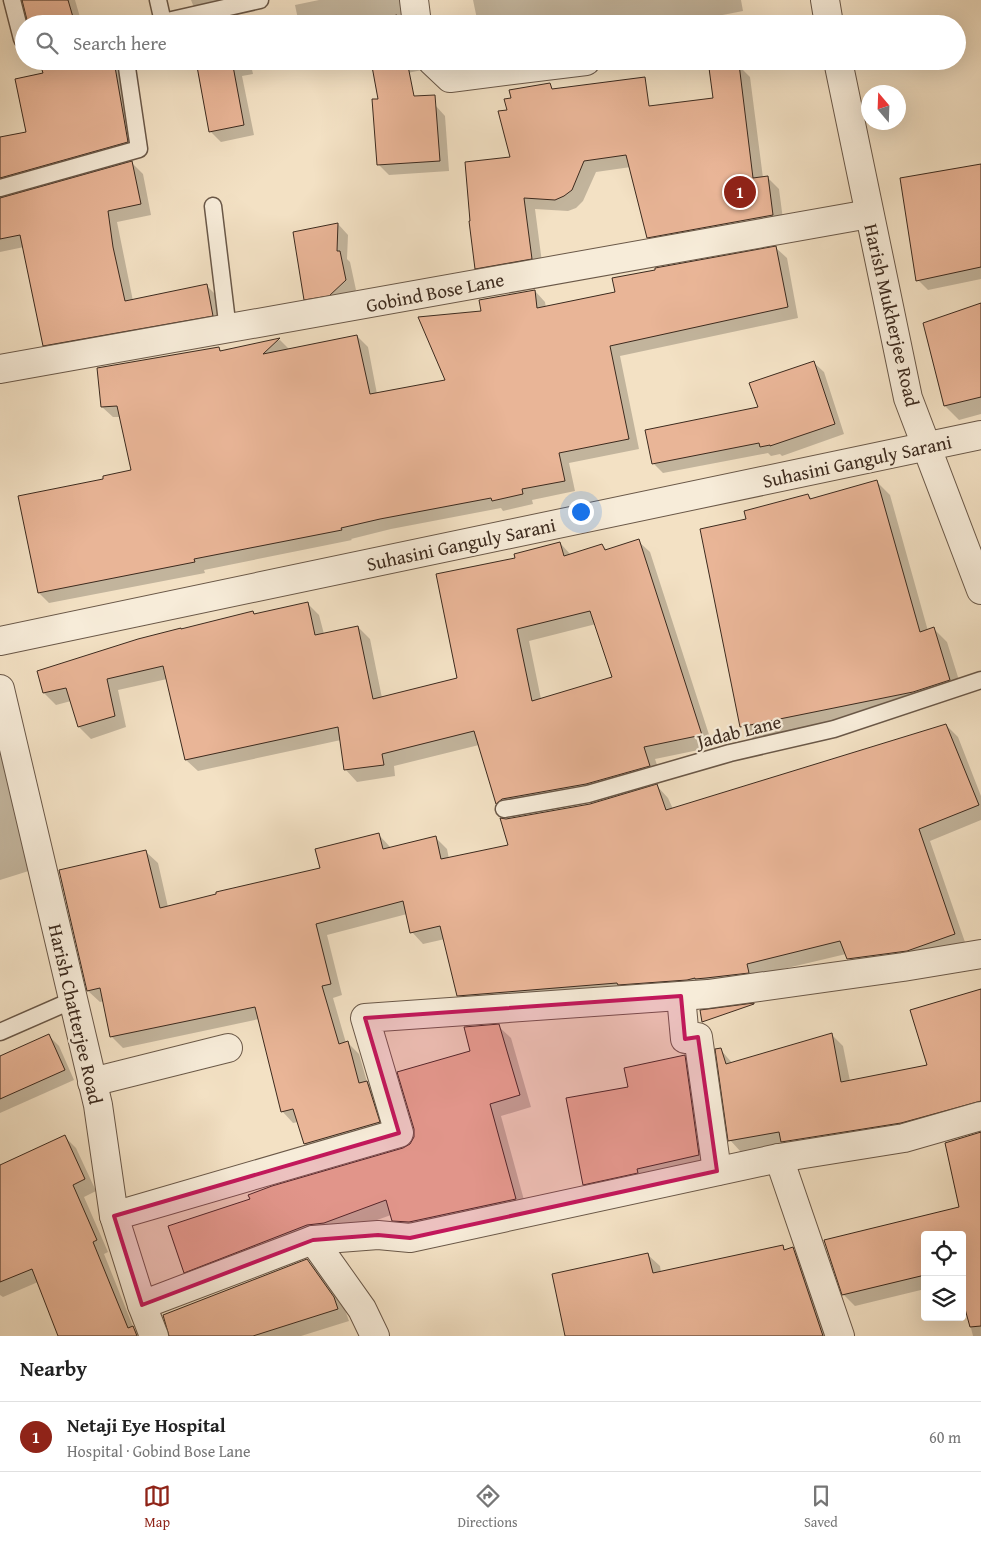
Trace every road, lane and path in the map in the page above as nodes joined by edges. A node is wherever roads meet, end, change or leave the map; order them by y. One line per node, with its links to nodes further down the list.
1 (12, 0): 6 (lane)
2 (158, 0): 7 (lane)
3 (260, 0): 8 (lane)
4 (414, 0): 9 (street)
5 (825, 0): 10 (street)
6 (16, 15)
7 (159, 15)
8 (195, 15)
9 (416, 15)
10 (828, 15)
11 (127, 70): 15 (lane)
12 (442, 70): 13 (street)
13 (514, 70)
14 (840, 70): 17 (street, Harish Mukherjee Road)
15 (0, 188)
16 (213, 206): 18 (lane)
17 (869, 214): 18 (street, Gobind Bose Lane); 21 (street, Harish Mukherjee Road)
18 (228, 330): 19 (street, Gobind Bose Lane)
19 (1, 363)
20 (981, 435): 21 (street, Suhasini Ganguly Sarani)
21 (926, 446): 22 (street, Harish Mukherjee Road); 23 (street, Suhasini Ganguly Sarani)
22 (981, 590)
23 (0, 642)
24 (981, 680): 26 (lane, Jadab Lane)
25 (0, 690): 29 (street, Harish Chatterjee Road)
26 (504, 809)
27 (981, 954): 28 (street)
28 (681, 996): 35 (street); 36 (street)
29 (73, 1000): 30 (lane); 32 (street, Harish Chatterjee Road)
30 (0, 1032)
31 (228, 1048): 32 (street)
32 (92, 1082): 36 (street, Harish Chatterjee Road)
33 (981, 1116): 34 (street)
34 (779, 1158): 35 (street); 41 (street)
35 (717, 1171): 37 (street)
36 (114, 1216): 38 (street, Harish Chatterjee Road)
37 (314, 1240): 38 (street); 40 (street)
38 (142, 1305): 39 (street, Harish Chatterjee Road)
39 (154, 1336)
40 (375, 1336)
41 (840, 1336)

